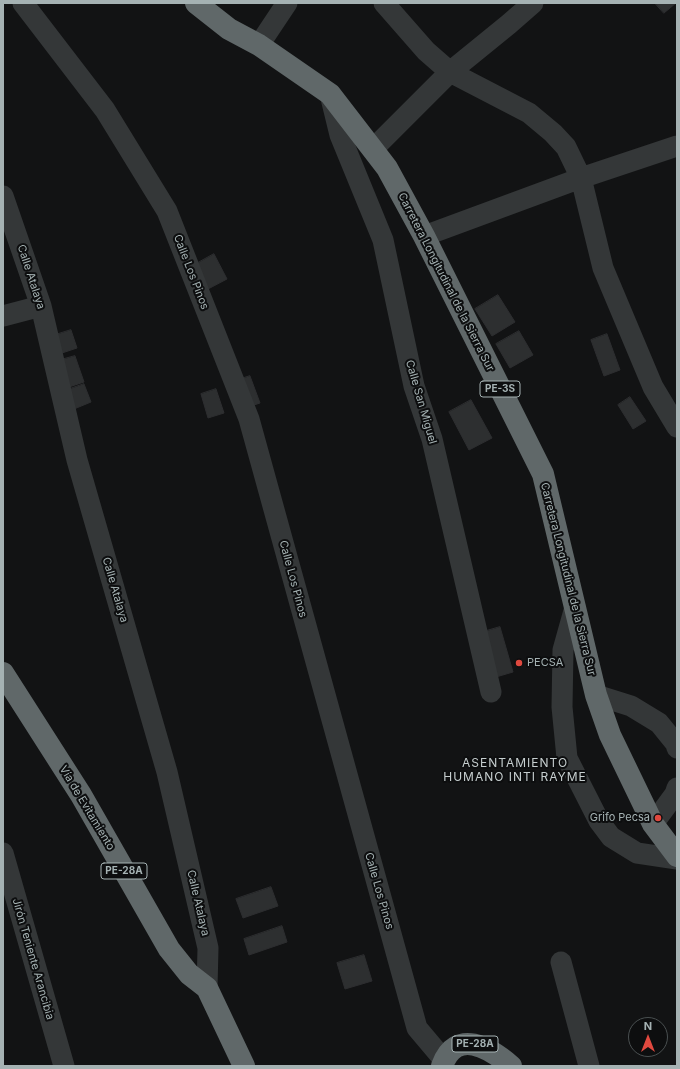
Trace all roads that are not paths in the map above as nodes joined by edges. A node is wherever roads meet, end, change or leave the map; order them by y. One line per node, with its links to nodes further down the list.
1 (24, 3): 29 (street, Calle Los Pinos)
2 (196, 3): 6 (highway, Carretera Longitudinal de la Sierra Sur / PE-3S)
3 (288, 3): 6 (street)
4 (384, 3): 7 (street)
5 (532, 3): 7 (street)
6 (259, 44): 8 (highway, Carretera Longitudinal de la Sierra Sur / PE-3S)
7 (450, 72): 10 (street); 11 (street)
8 (330, 94): 10 (highway, Carretera Longitudinal de la Sierra Sur / PE-3S); 19 (street, Calle San Miguel)
9 (677, 146): 11 (street)
10 (373, 149): 13 (highway, Carretera Longitudinal de la Sierra Sur / PE-3S)
11 (581, 178): 13 (street); 16 (street)
12 (3, 196): 14 (street, Calle Atalaya)
13 (424, 236): 17 (highway, Carretera Longitudinal de la Sierra Sur / PE-3S)
14 (41, 306): 15 (street); 28 (street, Calle Atalaya)
15 (3, 316)
16 (677, 428)
17 (575, 607): 20 (highway, Carretera Longitudinal de la Sierra Sur / PE-3S); 26 (street)
18 (3, 673): 28 (highway, Vía de Evitamiento / PE-28A)
19 (491, 692)
20 (596, 695): 21 (street); 23 (highway, Carretera Longitudinal de la Sierra Sur / PE-3S)
21 (677, 748)
22 (677, 788): 23 (street)
23 (653, 824): 25 (highway, Carretera Longitudinal de la Sierra Sur / PE-3S)
24 (3, 853): 30 (street, Jirón Teniente Arancibia)
25 (677, 856)
26 (677, 860)
27 (561, 962): 33 (street)
28 (207, 988): 31 (highway, Vía de Evitamiento / PE-28A)
29 (443, 1063): 32 (highway, PE-28A)
30 (64, 1066)
31 (244, 1066)
32 (512, 1066)
33 (589, 1066)

